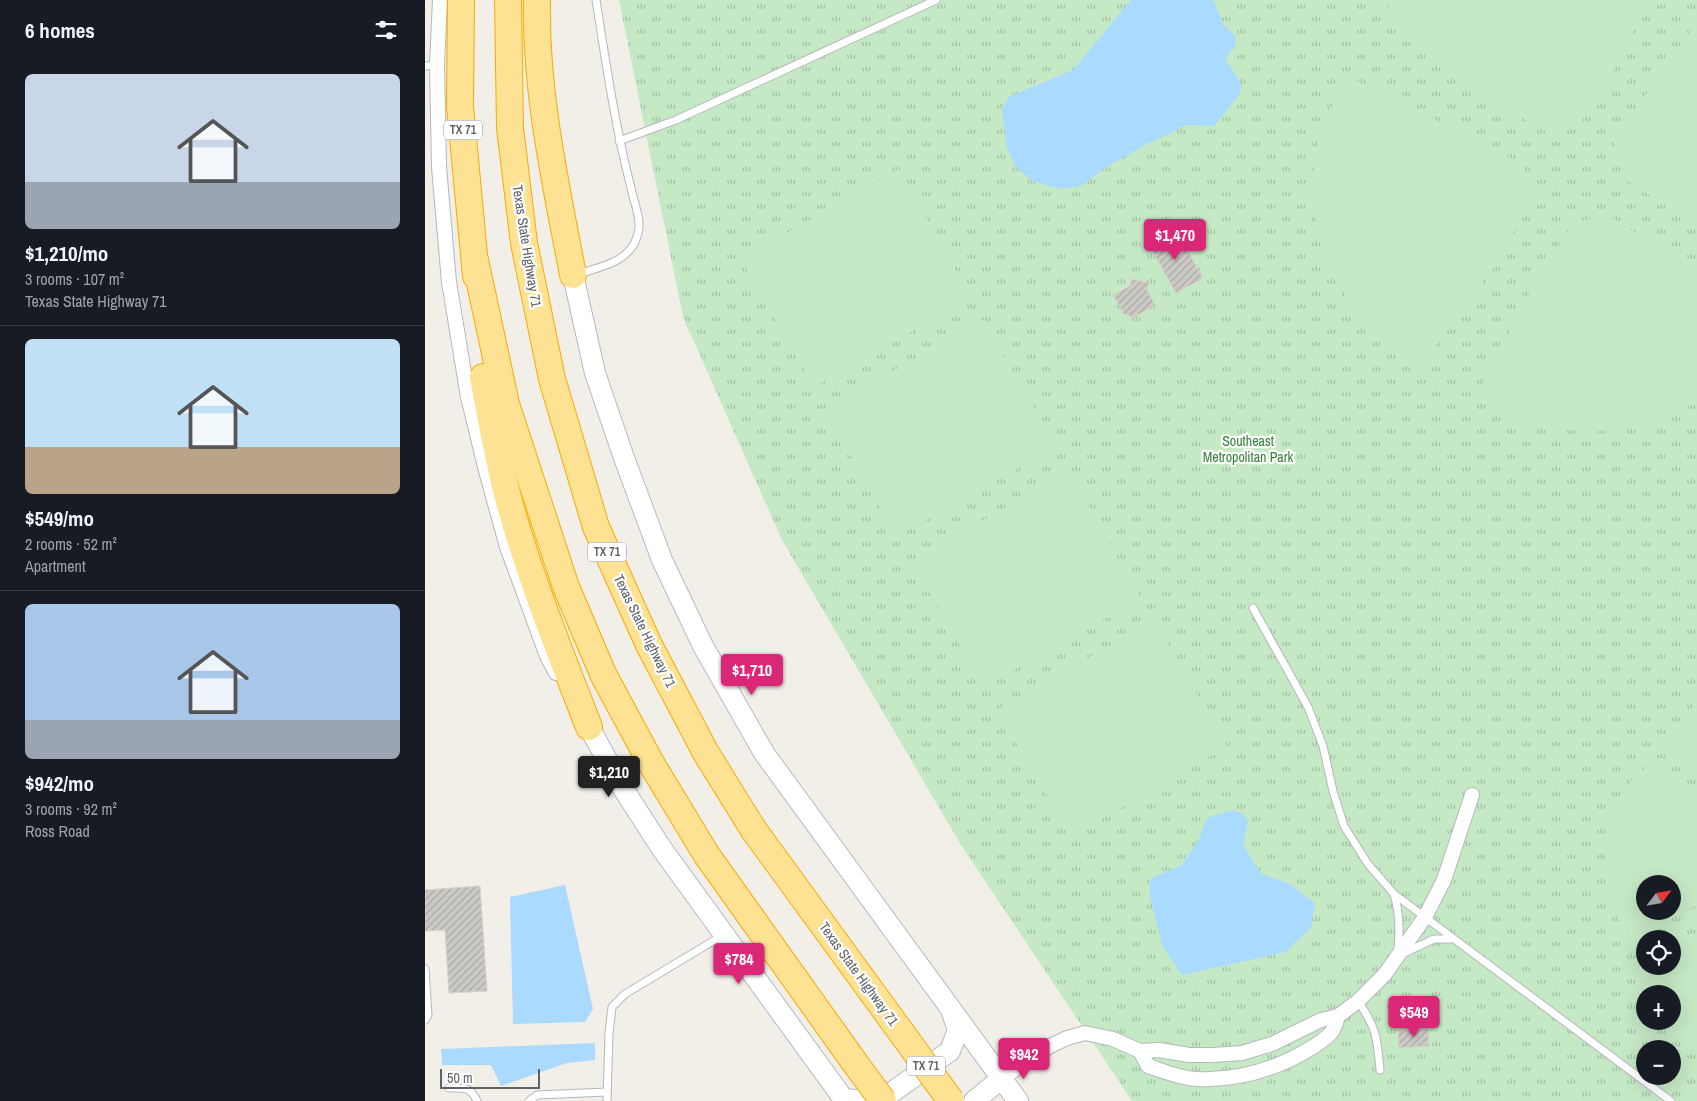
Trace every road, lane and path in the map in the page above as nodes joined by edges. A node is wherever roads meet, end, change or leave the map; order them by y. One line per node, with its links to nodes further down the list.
1 (441, 0): 7 (street)
2 (461, 0): 9 (highway, TX 71)
3 (508, 0): 36 (highway, Texas State Highway 71 / TX 71, bridge)
4 (537, 0): 10 (highway)
5 (596, 0): 8 (lane)
6 (936, 0): 8 (lane)
7 (431, 65): 12 (street)
8 (619, 141): 10 (lane)
9 (475, 260): 12 (highway); 35 (highway, TX 71, bridge)
10 (573, 276): 21 (street)
11 (1253, 608): 14 (lane)
12 (589, 727): 16 (street)
13 (1471, 795): 15 (street)
14 (1393, 894): 15 (lane); 18 (lane)
15 (1425, 917): 17 (lane); 18 (street)
16 (724, 934): 30 (lane); 31 (street)
17 (1454, 939): 18 (lane); 39 (lane)
18 (1397, 957): 20 (street)
19 (425, 969): 23 (lane)
20 (1358, 1001): 22 (street); 26 (lane)
21 (952, 1012): 28 (street); 31 (street)
22 (1339, 1016): 25 (street); 27 (street)
23 (425, 1020)
24 (1140, 1050): 25 (street); 27 (street); 28 (street)
25 (1242, 1053): 27 (street)
26 (1380, 1070)
27 (1248, 1074)
28 (1001, 1079): 37 (street); 38 (street)
29 (449, 1088): 32 (lane)
30 (607, 1092): 33 (lane); 34 (lane)
31 (844, 1100)
32 (477, 1101)
33 (529, 1101)
34 (607, 1101)
35 (883, 1101)
36 (951, 1101)
37 (974, 1101)
38 (1018, 1101)
39 (1671, 1101)

